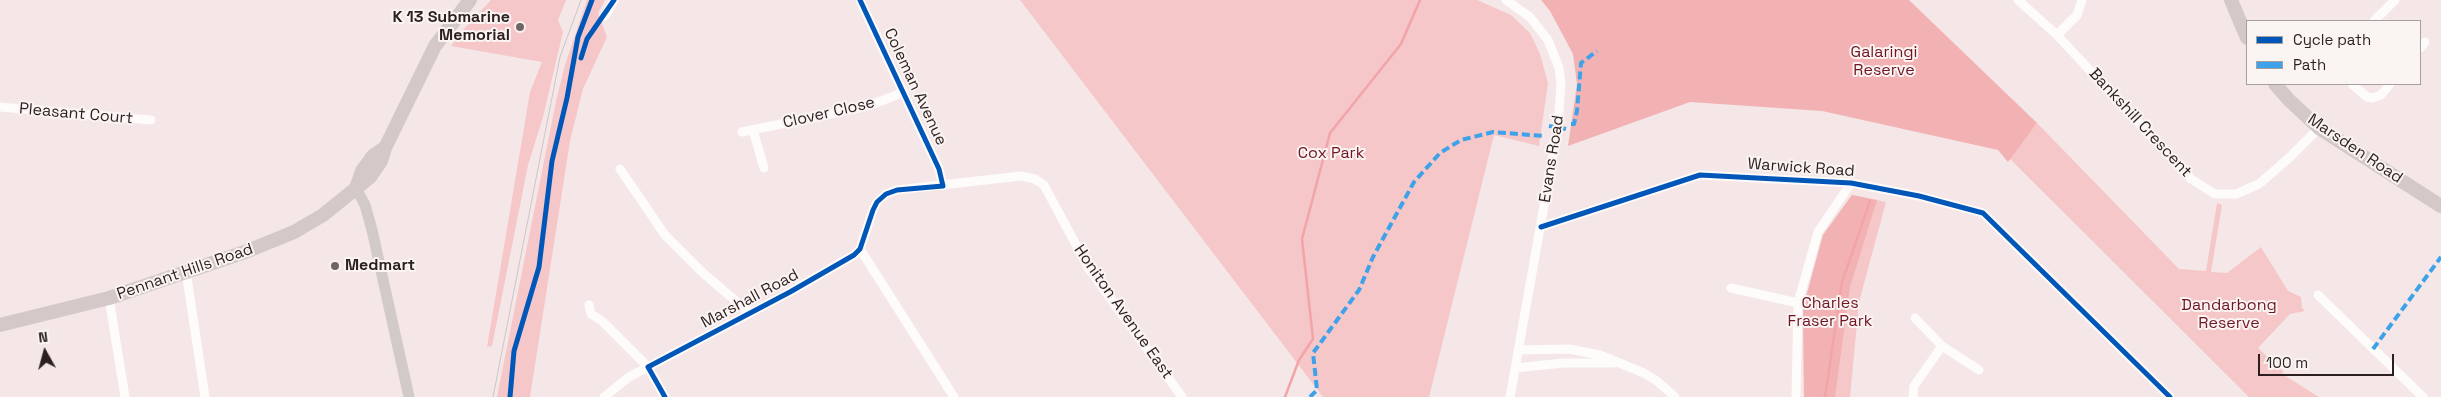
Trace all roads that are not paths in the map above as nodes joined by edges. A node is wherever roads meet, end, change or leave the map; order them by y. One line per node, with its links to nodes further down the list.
1 (470, 0): 26 (highway, Pennant Hills Road)
2 (614, 0): 9 (street)
3 (860, 0): 16 (street, Coleman Avenue)
4 (1506, 0): 28 (street, Evans Road)
5 (2018, 0): 11 (street, Bankshill Crescent)
6 (2082, 0): 11 (street)
7 (2231, 0): 12 (highway)
8 (2395, 0): 10 (street)
9 (605, 16)
10 (2375, 20)
11 (2057, 35): 19 (street, Bankshill Crescent)
12 (2246, 36)
13 (2276, 85): 19 (highway, Marsden Road)
14 (2353, 85): 15 (street)
15 (2389, 85)
16 (904, 92): 20 (street, Clover Close); 25 (street, Coleman Avenue)
17 (0, 107): 18 (street, Pleasant Court)
18 (151, 120)
19 (2319, 128): 27 (highway, Marsden Road)
20 (753, 130): 21 (street, Clover Close); 22 (street)
21 (742, 132)
22 (764, 168)
23 (620, 170): 36 (street)
24 (1851, 183): 28 (street, Warwick Road); 34 (street); 56 (street, Warwick Road)
25 (944, 186): 29 (street, Honiton Avenue East); 51 (street, Honiton Avenue East)
26 (356, 188): 30 (highway, Pennant Hills Road); 47 (main road)
27 (2441, 206)
28 (1541, 227): 40 (street, Evans Road)
29 (860, 249): 36 (street, Marshall Road); 50 (street)
30 (186, 271): 33 (highway, Pennant Hills Road); 46 (street)
31 (1731, 288): 34 (street)
32 (2318, 295): 57 (street)
33 (109, 298): 38 (highway, Pennant Hills Road); 45 (street)
34 (1798, 303): 54 (street)
35 (589, 305): 42 (street)
36 (750, 312): 42 (street, Marshall Road)
37 (1915, 318): 39 (street)
38 (0, 326)
39 (1942, 346): 44 (street); 55 (street)
40 (1518, 350): 41 (street); 43 (street, Evans Road)
41 (1622, 364): 43 (street); 53 (street)
42 (648, 367): 48 (street, Marshall Road); 49 (street)
43 (1515, 368): 52 (street, Evans Road)
44 (1979, 370)
45 (125, 397)
46 (205, 397)
47 (409, 397)
48 (604, 397)
49 (665, 397)
50 (954, 397)
51 (1182, 397)
52 (1510, 397)
53 (1676, 397)
54 (1796, 397)
55 (1913, 397)
56 (2170, 397)
57 (2423, 397)

